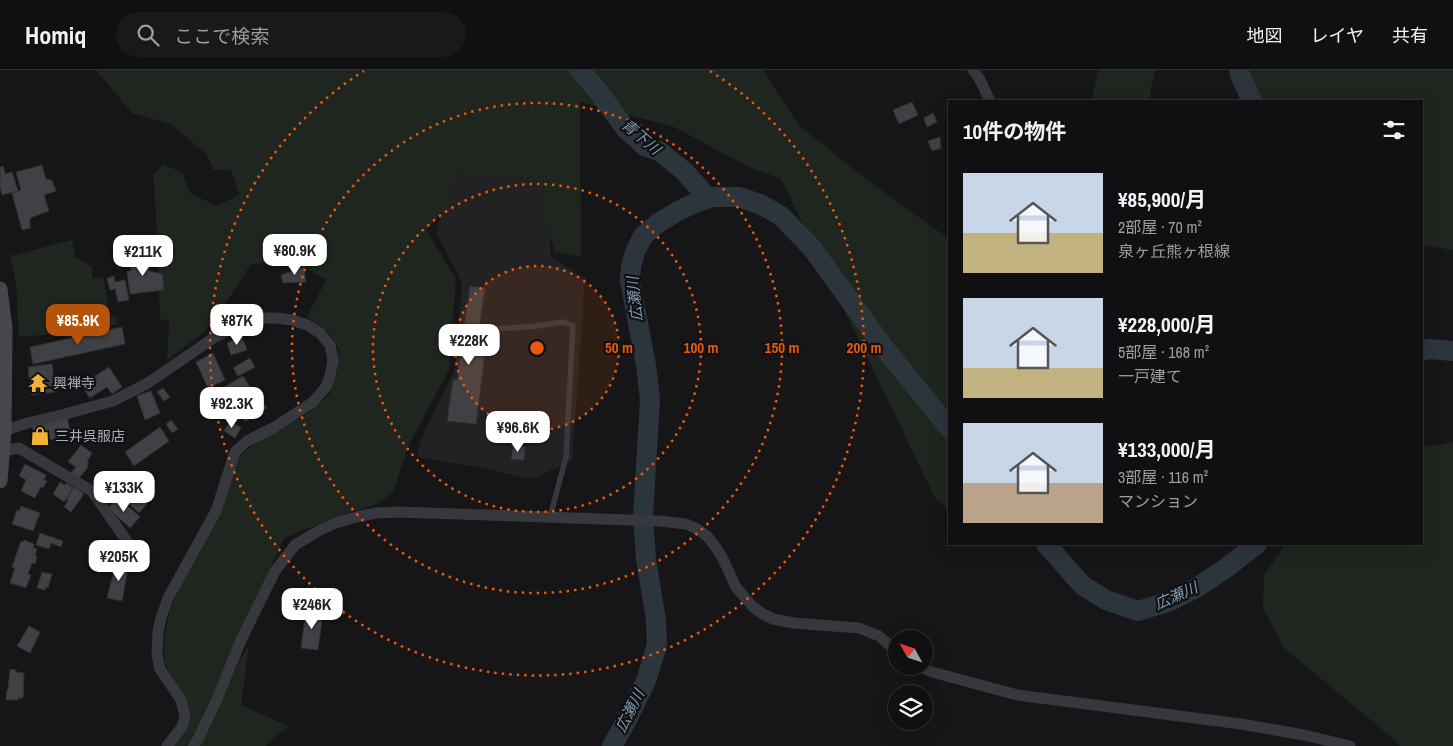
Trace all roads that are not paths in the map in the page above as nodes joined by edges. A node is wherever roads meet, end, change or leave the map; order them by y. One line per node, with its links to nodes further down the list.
1 (973, 70): 2 (street)
2 (990, 100)
3 (0, 289): 5 (main road)
4 (496, 329): 8 (lane)
5 (2, 432): 6 (main road); 12 (street)
6 (2, 451): 7 (main road); 9 (street)
7 (0, 481)
8 (550, 518): 10 (street); 13 (street)
9 (133, 550)
10 (888, 644)
11 (933, 672): 14 (street)
12 (168, 746)
13 (193, 746)
14 (1350, 746)

